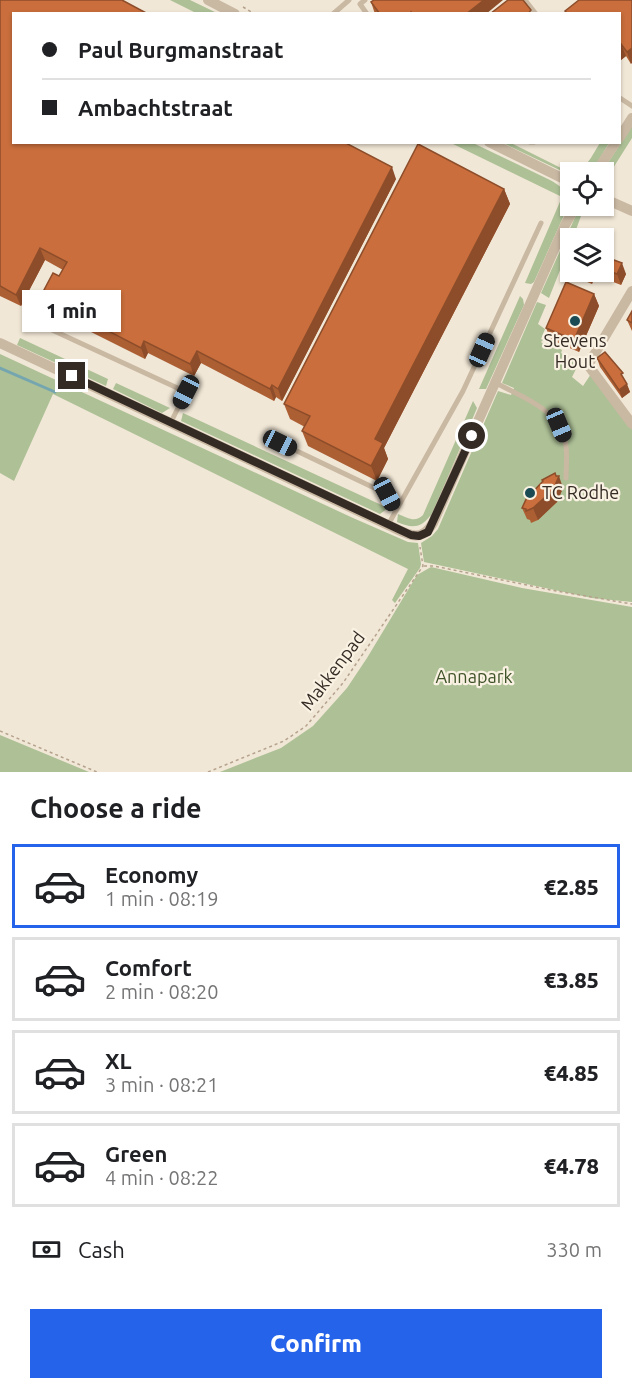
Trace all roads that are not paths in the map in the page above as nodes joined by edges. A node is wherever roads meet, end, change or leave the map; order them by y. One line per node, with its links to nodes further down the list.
1 (208, 0): 4 (street)
2 (349, 0): 5 (lane)
3 (525, 0): 6 (lane)
4 (231, 12)
5 (335, 12)
6 (534, 12)
7 (632, 118): 8 (street)
8 (621, 134)
9 (493, 144): 12 (street)
10 (615, 144): 11 (street)
11 (603, 162)
12 (560, 177)
13 (614, 203): 14 (street)
14 (632, 211)
15 (570, 216): 20 (street)
16 (541, 223): 25 (lane)
17 (632, 291): 22 (street)
18 (37, 324): 21 (lane)
19 (0, 343): 21 (street)
20 (496, 384): 24 (lane); 26 (street)
21 (171, 422): 26 (street)
22 (632, 424)
23 (280, 443): 25 (lane)
24 (566, 478)
25 (395, 509): 26 (lane)
26 (388, 525)

